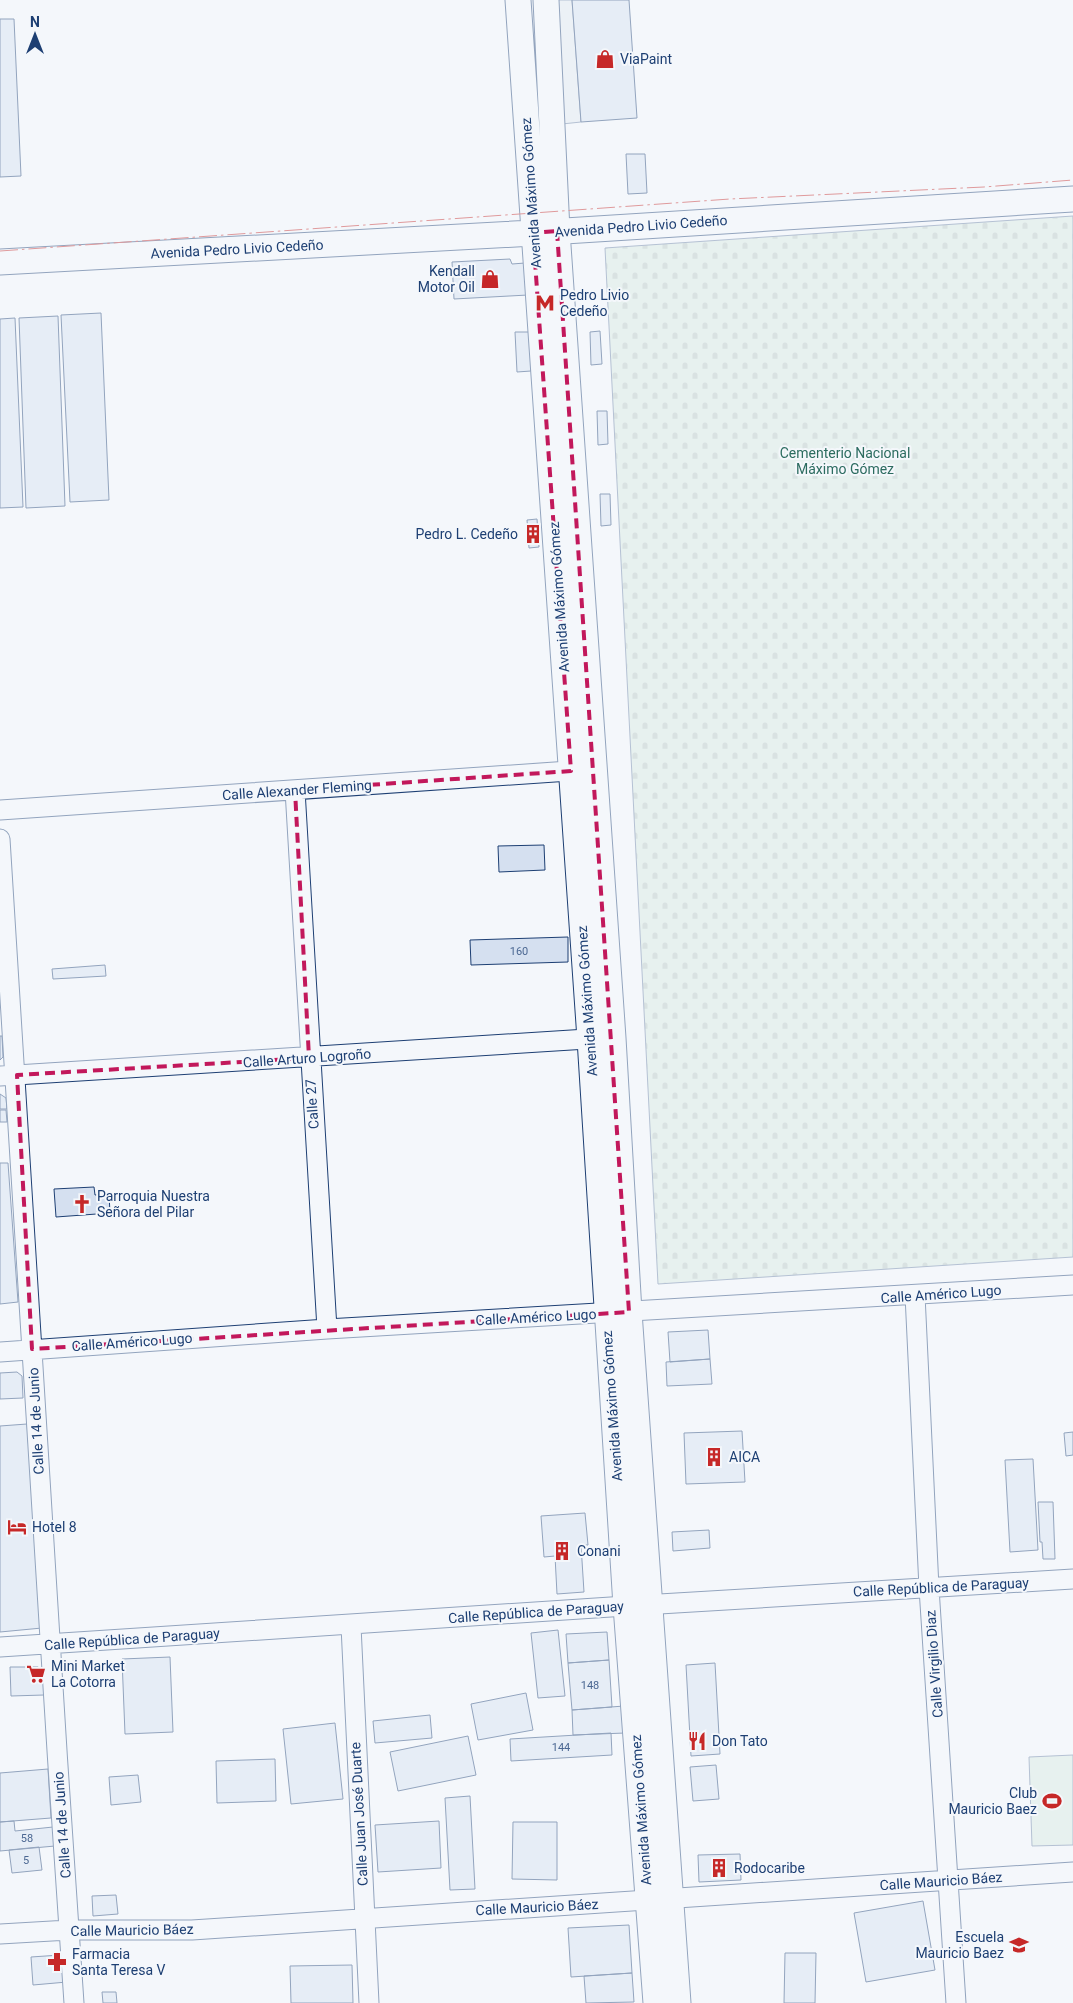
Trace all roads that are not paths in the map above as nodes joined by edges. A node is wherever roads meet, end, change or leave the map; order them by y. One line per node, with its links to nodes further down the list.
1 (518, 0): 4 (main road, Avenida Máximo Gómez)
2 (546, 0): 4 (main road, Avenida Máximo Gómez)
3 (1073, 199): 4 (main road, Avenida Pedro Livio Cedeño)
4 (545, 232): 5 (main road, Avenida Pedro Livio Cedeño); 6 (main road, Avenida Máximo Gómez)
5 (0, 262)
6 (583, 770): 7 (street, Calle Alexander Fleming); 10 (main road, Avenida Máximo Gómez)
7 (295, 790): 8 (street, Calle Alexander Fleming); 11 (street, Calle 27)
8 (0, 810)
9 (0, 839): 12 (street, Calle 14 de Junio)
10 (601, 1038): 11 (street, Calle Arturo Logroño); 15 (main road, Avenida Máximo Gómez)
11 (309, 1058): 12 (street, Calle Arturo Logroño); 16 (street, Calle 27)
12 (9, 1076): 17 (street, Calle 14 de Junio)
13 (1073, 1285): 14 (street, Calle Américo Lugo)
14 (915, 1295): 15 (street, Calle Américo Lugo); 20 (street, Calle Virgilio Diaz)
15 (618, 1312): 16 (street, Calle Américo Lugo); 21 (main road, Avenida Máximo Gómez)
16 (327, 1329): 17 (street, Calle Américo Lugo)
17 (32, 1349): 18 (street, Calle Américo Lugo); 23 (street, Calle 14 de Junio)
18 (0, 1352)
19 (1073, 1579): 20 (street, Calle República de Paraguay)
20 (929, 1588): 21 (street, Calle República de Paraguay); 26 (street, Calle Virgilio Diaz)
21 (638, 1605): 22 (street, Calle República de Paraguay); 27 (main road, Avenida Máximo Gómez)
22 (351, 1626): 23 (street, Calle República de Paraguay); 28 (street, Calle Juan José Duarte)
23 (50, 1644): 24 (street, Calle República de Paraguay); 29 (street, Calle 14 de Junio)
24 (0, 1648)
25 (1073, 1872): 26 (street, Calle Mauricio Báez)
26 (947, 1880): 27 (street, Calle Mauricio Báez); 35 (street, Calle Virgilio Diaz)
27 (660, 1899): 28 (street, Calle Mauricio Báez); 33 (main road, Avenida Máximo Gómez); 34 (main road, Avenida Máximo Gómez)
28 (364, 1918): 29 (street, Calle Mauricio Báez); 32 (street, Calle Juan José Duarte)
29 (69, 1930): 30 (street, Calle Mauricio Báez); 31 (street, Calle 14 de Junio)
30 (0, 1934)
31 (74, 2003)
32 (369, 2003)
33 (656, 2003)
34 (678, 2003)
35 (956, 2003)

